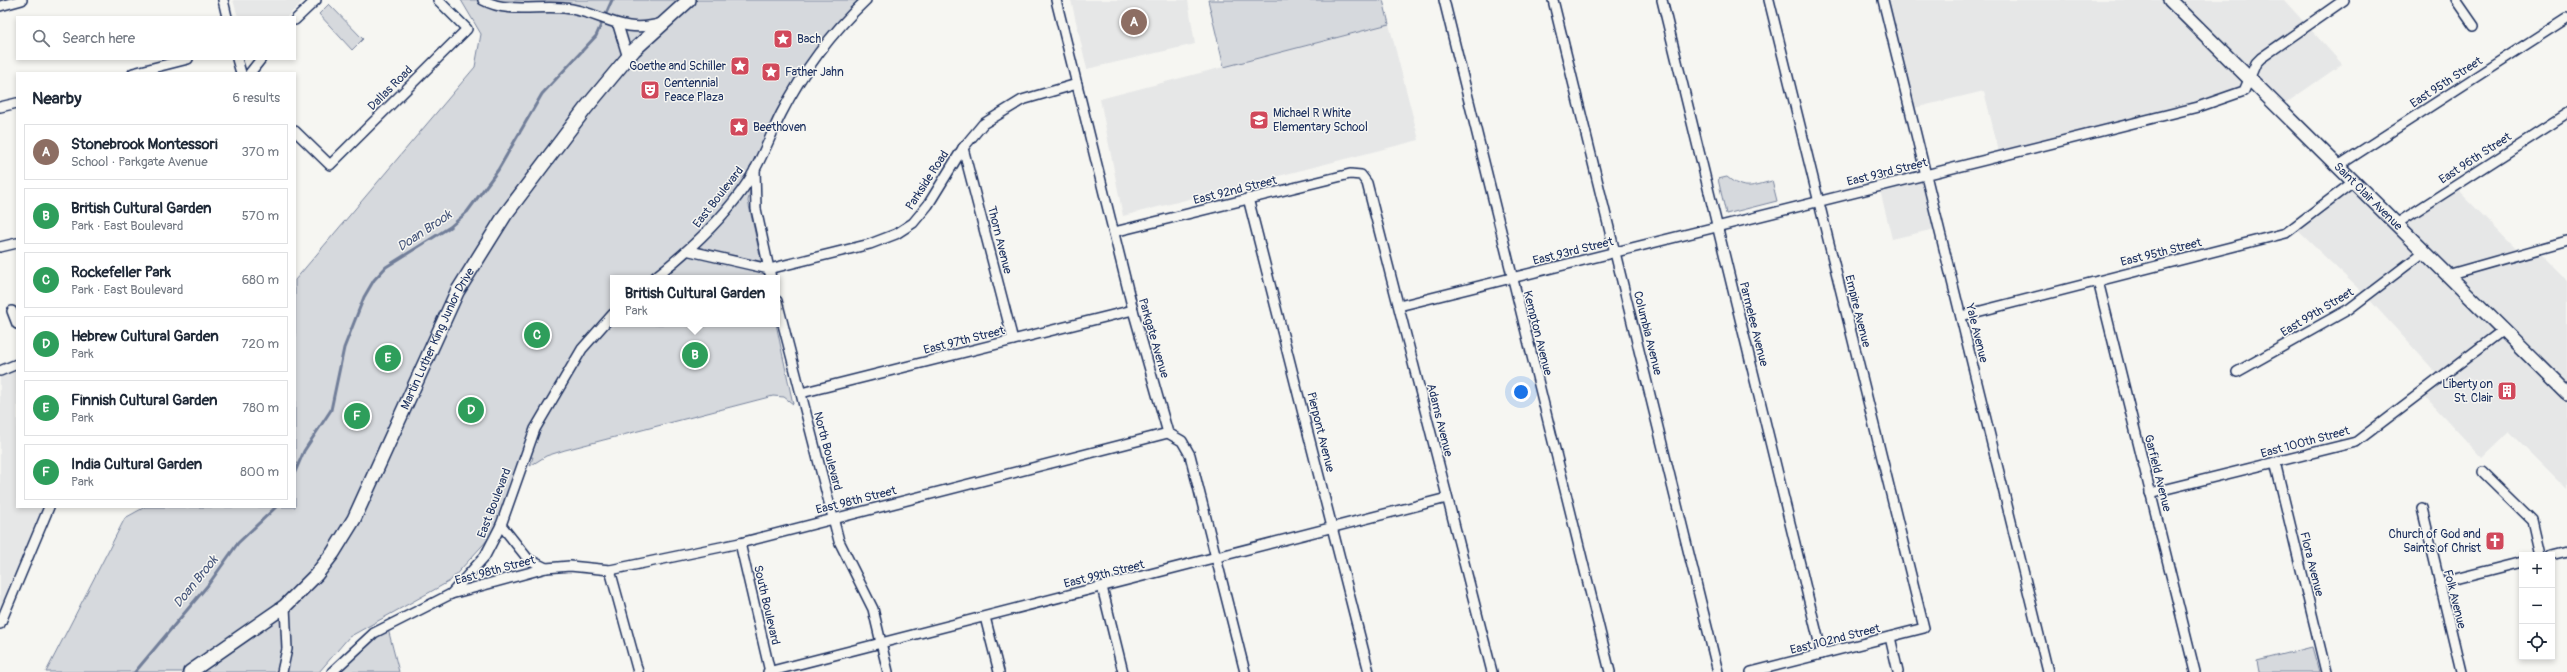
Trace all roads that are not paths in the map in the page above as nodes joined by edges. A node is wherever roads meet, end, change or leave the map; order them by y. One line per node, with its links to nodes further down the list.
1 (22, 0): 17 (street)
2 (223, 0): 18 (street)
3 (316, 0): 20 (street)
4 (438, 0): 36 (street, Dallas Road)
5 (483, 0): 22 (street)
6 (689, 0): 21 (main road, Martin Luther King Junior Drive)
7 (866, 0): 39 (street, East Boulevard)
8 (1056, 0): 32 (street, Parkgate Avenue)
9 (1444, 0): 57 (street, Kempton Avenue)
10 (1553, 0): 52 (street, Columbia Avenue)
11 (1662, 0): 46 (street, Parmelee Avenue)
12 (1769, 0): 44 (street, Empire Avenue)
13 (1883, 0): 40 (street, Yale Avenue)
14 (2170, 0): 31 (main road, Saint Clair Avenue)
15 (2344, 0): 31 (street, East 93rd Street)
16 (2456, 0): 23 (street)
17 (0, 6)
18 (227, 16)
19 (2567, 18): 38 (street, East 95th Street)
20 (296, 19)
21 (664, 22): 22 (street); 24 (main road, Martin Luther King Junior Drive)
22 (615, 24): 24 (street)
23 (2474, 26)
24 (628, 58): 94 (main road, Martin Luther King Junior Drive)
25 (184, 60): 28 (street)
26 (237, 60): 29 (street)
27 (260, 60): 30 (street)
28 (137, 72)
29 (241, 72)
30 (251, 72)
31 (2250, 78): 38 (main road, Saint Clair Avenue); 40 (street, East 93rd Street)
32 (1077, 84): 37 (street, Parkside Road); 47 (street, Parkgate Avenue)
33 (16, 103): 34 (street)
34 (0, 107)
35 (2567, 114): 45 (street, East 96th Street)
36 (296, 132)
37 (963, 148): 54 (street, Parkside Road); 67 (street, Thorn Avenue)
38 (2338, 166): 42 (main road, Saint Clair Avenue)
39 (755, 169): 51 (street, East Boulevard); 54 (street)
40 (1927, 174): 44 (street, East 93rd Street); 63 (street, Yale Avenue)
41 (1361, 175): 43 (street, East 92nd Street); 59 (street, Adams Avenue)
42 (2354, 182): 45 (main road, Saint Clair Avenue); 58 (street, East 95th Street)
43 (1248, 198): 47 (street, East 92nd Street); 82 (street, Pierpont Avenue)
44 (1819, 201): 46 (street, East 93rd Street); 97 (street, Empire Avenue)
45 (2396, 224): 53 (main road, Saint Clair Avenue)
46 (1718, 227): 52 (street, East 93rd Street); 100 (street, Parmelee Avenue)
47 (1114, 232): 60 (street, Parkgate Avenue)
48 (2567, 241): 56 (street)
49 (16, 243): 50 (street)
50 (0, 247)
51 (690, 250): 54 (street, Parkside Road); 55 (street, East Boulevard)
52 (1616, 252): 57 (street, East 93rd Street); 114 (street, Columbia Avenue)
53 (2424, 252): 56 (main road, Saint Clair Avenue); 70 (street, East 99th Street)
54 (770, 274)
55 (658, 275)
56 (2447, 275): 66 (main road, Saint Clair Avenue)
57 (1512, 278): 59 (street, East 93rd Street); 113 (street, Kempton Avenue)
58 (2098, 280): 63 (street, East 95th Street); 76 (street, Garfield Avenue)
59 (1399, 306): 77 (street, Adams Avenue)
60 (1133, 310): 67 (street, East 97th Street); 73 (street, Parkgate Avenue)
61 (12, 311): 65 (street)
62 (780, 313): 72 (street, North Boulevard)
63 (1960, 316): 116 (street, Yale Avenue)
64 (610, 317): 81 (street, East Boulevard)
65 (16, 321)
66 (2503, 330): 71 (main road, Saint Clair Avenue); 74 (street, East 100th Street)
67 (1013, 340): 72 (street, East 97th Street)
68 (16, 364): 69 (street)
69 (0, 371)
70 (2237, 372)
71 (2567, 393)
72 (801, 394): 80 (street, North Boulevard)
73 (1168, 433): 80 (street, East 98th Street); 87 (street)
74 (2275, 462): 76 (street, East 100th Street); 118 (street, Flora Avenue)
75 (2482, 472): 85 (street)
76 (2150, 493): 117 (street, Garfield Avenue)
77 (1447, 498): 82 (street, East 99th Street); 112 (street, Adams Avenue)
78 (49, 508): 96 (street)
79 (2422, 508): 91 (street, Folk Avenue)
80 (833, 518): 83 (street, East 98th Street); 99 (street, North Boulevard)
81 (501, 525): 89 (street, East 98th Street); 93 (street, East Boulevard)
82 (1333, 528): 87 (street, East 99th Street); 111 (street, Pierpont Avenue)
83 (740, 543): 90 (street, East 98th Street); 106 (street, South Boulevard)
84 (2567, 551): 86 (street)
85 (2539, 552)
86 (2555, 554)
87 (1216, 557): 92 (street, East 99th Street); 110 (street)
88 (2519, 563): 91 (street)
89 (546, 568): 90 (street, East 98th Street); 93 (street, East 98th Street)
90 (610, 570): 105 (street)
91 (2439, 583): 119 (street, Folk Avenue)
92 (1102, 587): 95 (street, East 99th Street); 109 (street)
93 (451, 594): 104 (street, East Boulevard)
94 (285, 606): 102 (main road, Martin Luther King Junior Drive); 103 (street)
95 (985, 617): 99 (street, East 99th Street); 108 (street)
96 (0, 624)
97 (1924, 628): 98 (street, East 102nd Street)
98 (1890, 637): 100 (street, East 102nd Street); 115 (street)
99 (881, 644): 106 (street, East 99th Street); 107 (street, North Boulevard)
100 (1822, 654): 101 (street, East 102nd Street)
101 (1756, 671)
102 (190, 672)
103 (282, 672)
104 (332, 672)
105 (638, 672)
106 (769, 672)
107 (888, 672)
108 (998, 672)
109 (1123, 672)
110 (1245, 672)
111 (1369, 672)
112 (1492, 672)
113 (1610, 672)
114 (1718, 672)
115 (1898, 672)
116 (2048, 672)
117 (2195, 672)
118 (2326, 672)
119 (2461, 672)

